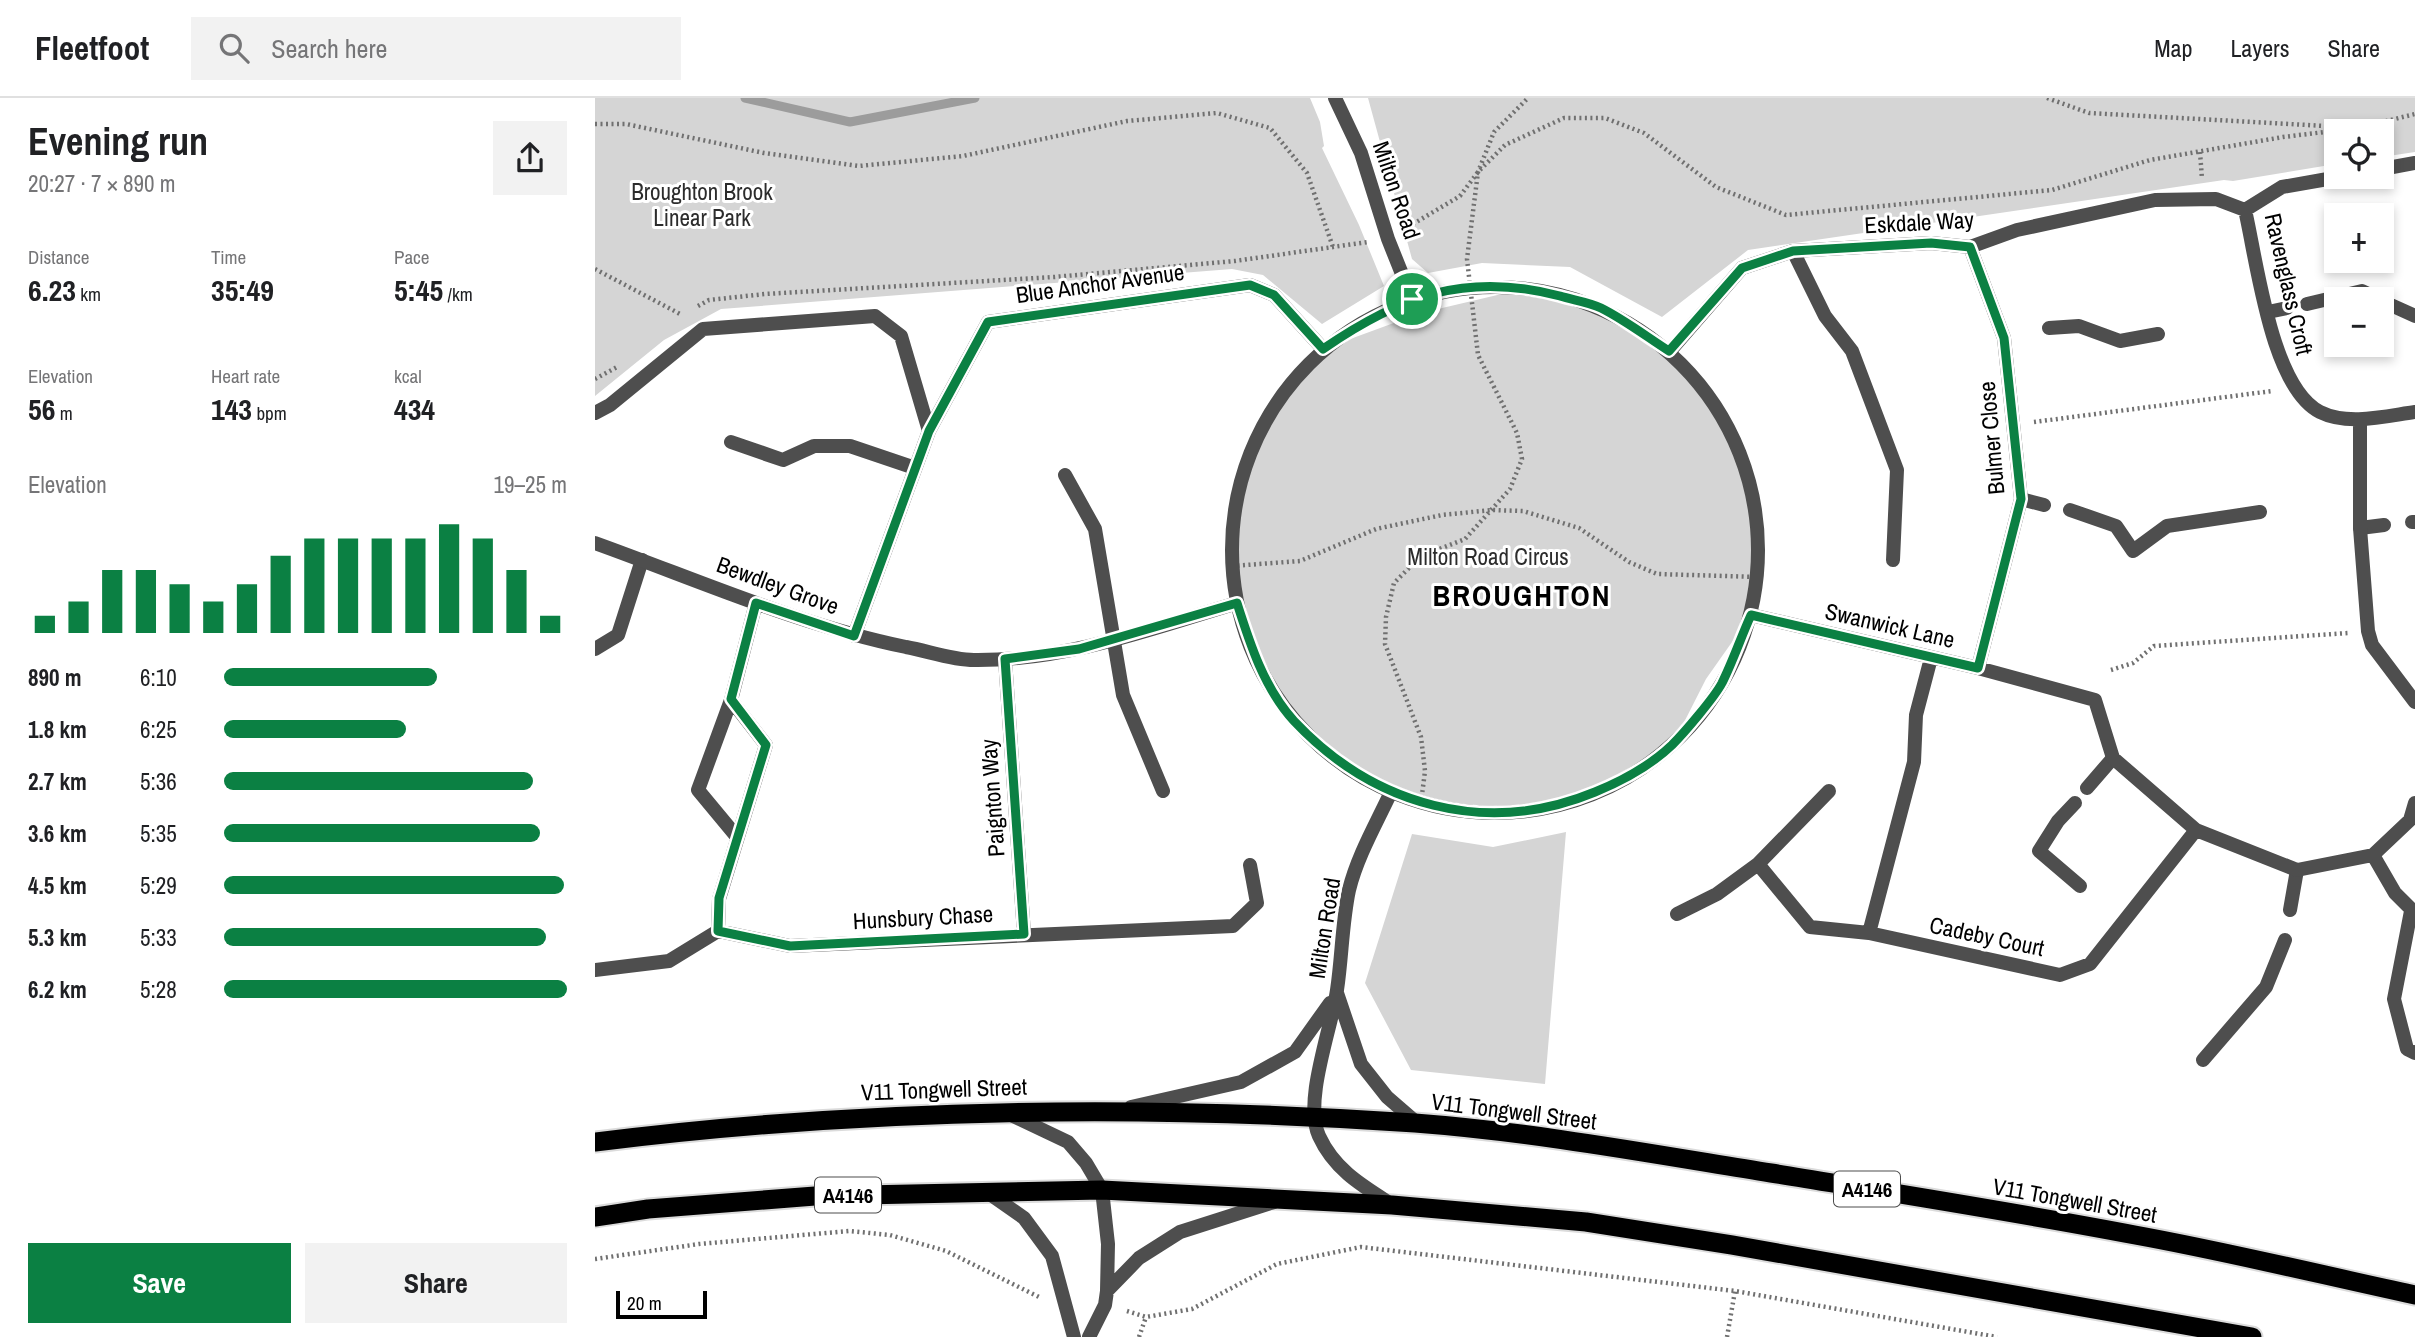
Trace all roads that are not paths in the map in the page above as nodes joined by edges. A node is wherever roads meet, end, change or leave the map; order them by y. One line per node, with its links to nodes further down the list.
1 (1335, 98): 8 (street, Milton Road)
2 (2415, 163): 3 (street)
3 (2394, 167)
4 (2324, 180): 5 (street, Ravenglass Croft)
5 (2245, 210): 6 (street, Eskdale Way); 13 (street, Ravenglass Croft)
6 (1970, 247): 7 (street, Eskdale Way); 26 (street, Bulmer Close)
7 (1793, 251): 18 (street, Eskdale Way); 34 (street)
8 (1412, 299): 17 (street); 18 (street)
9 (2324, 300): 10 (street)
10 (2307, 304)
11 (2394, 306): 14 (street)
12 (2287, 308): 13 (street)
13 (2268, 312): 21 (street, Ravenglass Croft)
14 (2415, 316)
15 (2049, 328): 16 (street)
16 (2158, 334)
17 (1323, 349): 22 (street, Blue Anchor Avenue); 36 (street)
18 (1669, 351): 37 (street)
19 (2415, 412): 21 (street, Ravenglass Croft)
20 (595, 413): 22 (street)
21 (2360, 420): 31 (street)
22 (929, 431): 24 (street, Blue Anchor Avenue)
23 (731, 442): 24 (street)
24 (915, 468): 38 (street, Blue Anchor Avenue)
25 (1065, 475): 39 (street)
26 (2021, 499): 27 (street); 43 (street, Bulmer Close)
27 (2045, 505)
28 (2070, 510): 29 (street)
29 (2260, 512)
30 (2384, 525): 31 (street)
31 (2360, 528): 45 (street)
32 (595, 543): 33 (street, Bewdley Grove)
33 (642, 560): 35 (street, Bewdley Grove); 40 (street)
34 (1893, 560)
35 (756, 603): 38 (street, Bewdley Grove); 44 (street)
36 (1237, 603): 39 (street, Bewdley Grove); 50 (street)
37 (1751, 615): 41 (street, Swanwick Lane); 50 (street)
38 (854, 636): 42 (street, Bewdley Grove)
39 (1112, 640): 42 (street, Bewdley Grove); 48 (street)
40 (595, 649)
41 (1931, 658): 43 (street, Swanwick Lane); 64 (street)
42 (1005, 659): 65 (street, Paignton Way)
43 (1978, 668): 46 (street, Swanwick Lane)
44 (731, 699): 54 (street); 54 (street)
45 (2415, 702)
46 (2113, 758): 47 (street); 53 (street)
47 (2087, 788)
48 (1163, 791)
49 (1829, 791): 56 (street)
50 (1391, 792): 68 (street, Milton Road)
51 (2075, 803): 59 (street)
52 (2415, 803): 55 (street)
53 (2196, 830): 58 (street); 64 (street, Cadeby Court)
54 (737, 836): 63 (street)
55 (2372, 855): 58 (street); 61 (street)
56 (1758, 864): 62 (street); 64 (street, Cadeby Court)
57 (1250, 865): 65 (street, Hunsbury Chase)
58 (2297, 870): 60 (street)
59 (2080, 886)
60 (2290, 910)
61 (2413, 912): 69 (street)
62 (1677, 914)
63 (718, 931): 65 (street, Hunsbury Chase); 67 (street)
64 (1869, 933)
65 (1024, 934)
66 (2285, 940): 70 (street)
67 (595, 970)
68 (1337, 993): 71 (street); 73 (street, Milton Road); 74 (street, Milton Road)
69 (2415, 1053)
70 (2203, 1060)
71 (1116, 1110): 72 (highway, V11 Tongwell Street / A4146); 73 (highway, V11 Tongwell Street / A4146)
72 (1001, 1111): 75 (highway, V11 Tongwell Street / A4146); 76 (street)
73 (1314, 1118): 74 (highway, V11 Tongwell Street / A4146); 79 (street, Milton Road)
74 (1417, 1123): 81 (highway, V11 Tongwell Street / A4146)
75 (595, 1142)
76 (1102, 1190): 77 (highway, A4146); 78 (highway, A4146); 82 (street)
77 (988, 1192): 80 (highway, A4146); 83 (street)
78 (1285, 1198): 79 (highway, A4146); 82 (street)
79 (1392, 1205): 85 (highway, A4146)
80 (595, 1217)
81 (2415, 1295)
82 (1106, 1298): 84 (street)
83 (1074, 1337)
84 (1089, 1337)
85 (2252, 1337)

